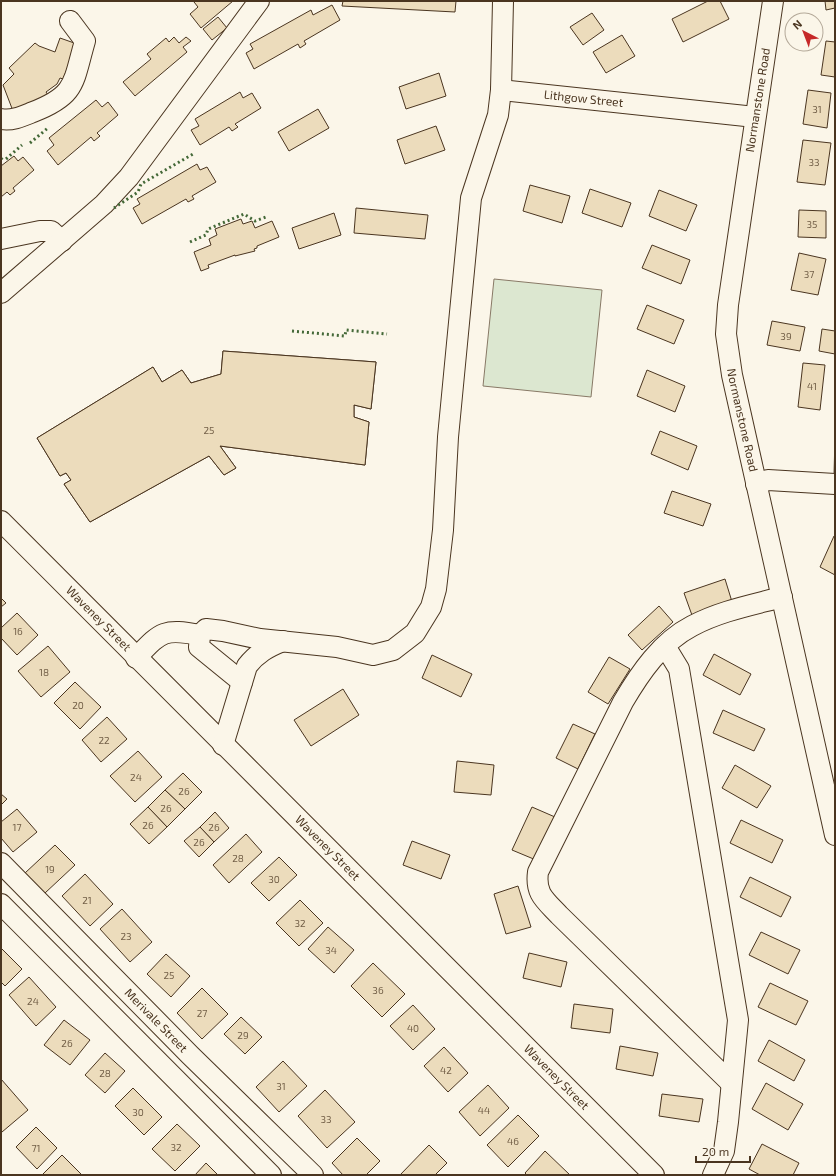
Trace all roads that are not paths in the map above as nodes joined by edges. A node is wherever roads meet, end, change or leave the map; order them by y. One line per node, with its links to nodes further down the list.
1 (259, 1): 9 (street)
2 (503, 1): 5 (street)
3 (773, 1): 6 (street, Normanstone Road)
4 (70, 21): 7 (street)
5 (501, 90): 6 (street, Lithgow Street); 16 (street)
6 (755, 117): 11 (street, Normanstone Road)
7 (1, 119)
8 (1, 239): 9 (street)
9 (62, 241): 10 (street)
10 (1, 293)
11 (756, 484): 12 (street); 14 (street, Normanstone Road)
12 (835, 484)
13 (1, 522): 18 (street, Waveney Street)
14 (782, 597): 17 (street); 21 (street, Normanstone Road)
15 (200, 635): 16 (street); 18 (street); 19 (street)
16 (283, 641): 19 (street)
17 (666, 646): 24 (street); 24 (street)
18 (136, 658): 20 (street, Waveney Street)
19 (242, 682): 20 (street)
20 (223, 745): 27 (street, Waveney Street)
21 (835, 835)
22 (1, 863): 26 (street, Merivale Street)
23 (1, 904): 25 (street)
24 (731, 1083): 28 (street)
25 (271, 1175)
26 (313, 1175)
27 (654, 1175)
28 (713, 1175)

